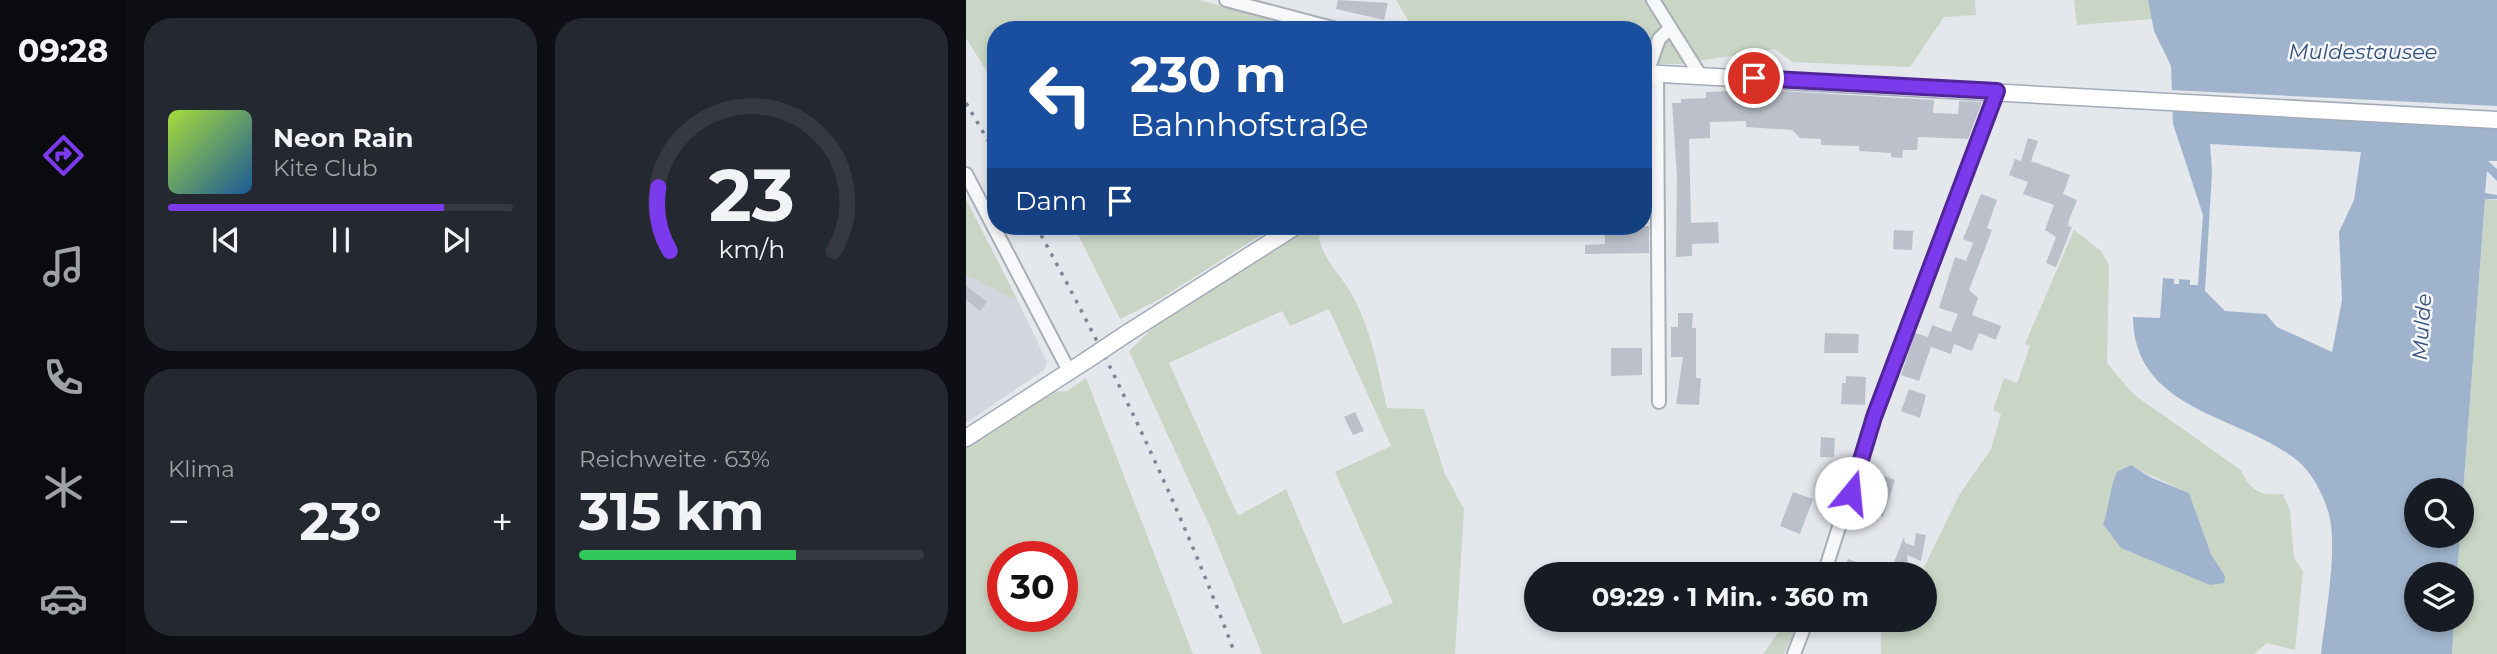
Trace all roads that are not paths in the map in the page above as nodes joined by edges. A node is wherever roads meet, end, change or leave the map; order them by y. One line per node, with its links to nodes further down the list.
1 (1226, 0): 3 (street)
2 (1653, 0): 4 (street)
3 (1306, 21)
4 (1670, 29): 5 (street); 7 (street)
5 (1652, 63)
6 (1652, 73): 7 (main road)
7 (1700, 75): 8 (main road)
8 (1997, 91): 9 (main road); 18 (street)
9 (2497, 120)
10 (1652, 172): 16 (street)
11 (966, 174): 12 (street)
12 (987, 214)
13 (998, 235): 15 (street)
14 (1282, 235): 15 (main road, bridge)
15 (1069, 371): 17 (main road)
16 (1659, 402)
17 (966, 438)
18 (1828, 562)
19 (1802, 632): 20 (street)
20 (1794, 654)

